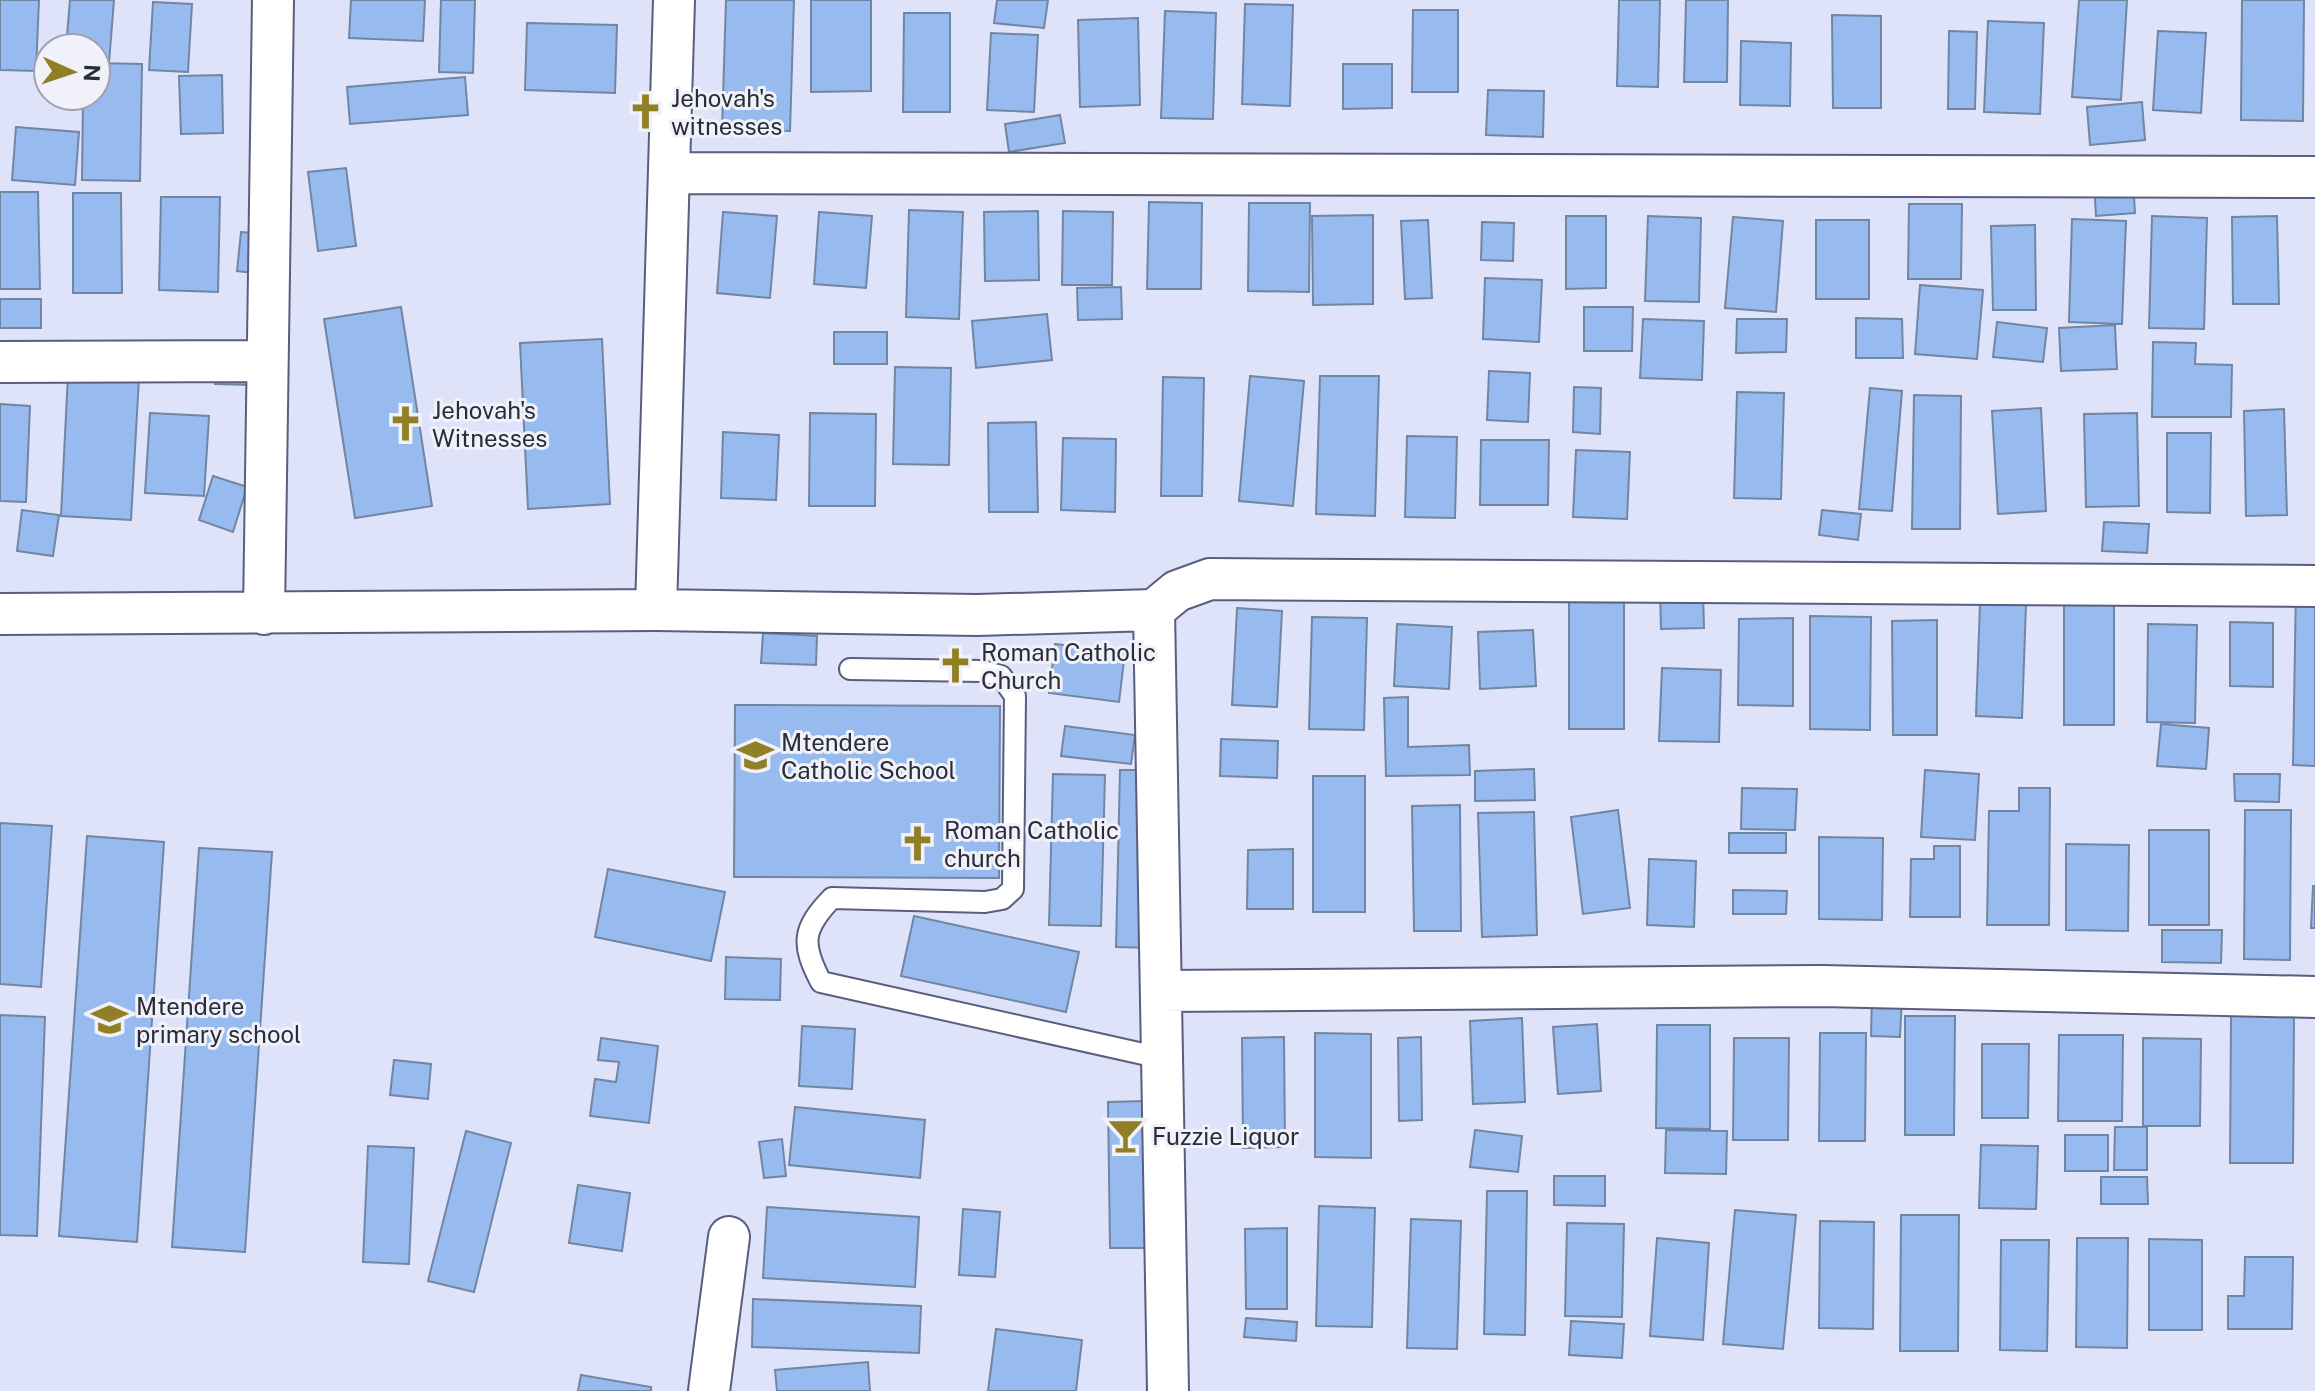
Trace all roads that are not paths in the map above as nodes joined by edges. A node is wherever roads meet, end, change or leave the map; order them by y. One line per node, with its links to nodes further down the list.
1 (273, 0): 5 (street)
2 (674, 0): 3 (street)
3 (669, 173): 4 (street); 8 (street)
4 (2315, 177)
5 (266, 361): 6 (street); 11 (street)
6 (0, 362)
7 (2315, 586): 9 (street)
8 (656, 610): 9 (street); 11 (street)
9 (1154, 610): 13 (street)
10 (0, 614): 11 (street)
11 (264, 614)
12 (850, 669): 15 (lane)
13 (1161, 991): 14 (street); 15 (street)
14 (2315, 997)
15 (1161, 1058): 18 (street)
16 (729, 1237): 17 (street)
17 (709, 1391)
18 (1168, 1391)

